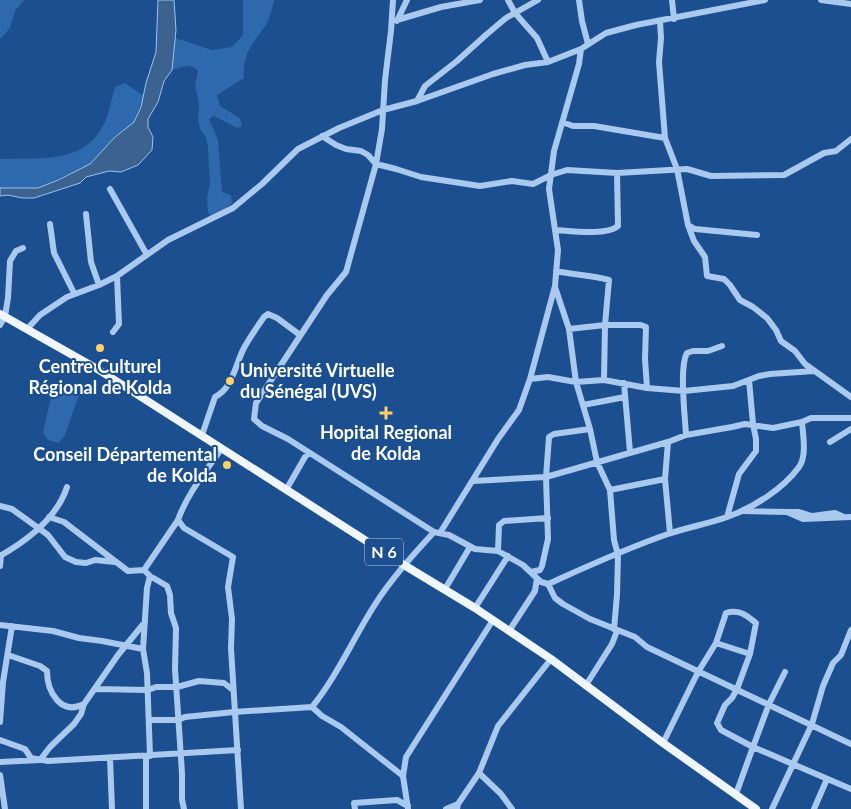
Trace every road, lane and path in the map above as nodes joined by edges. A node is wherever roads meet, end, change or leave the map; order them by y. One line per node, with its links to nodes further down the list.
1 (392, 0): 15 (street)
2 (406, 0): 13 (street)
3 (480, 0): 13 (street)
4 (508, 0): 11 (street)
5 (538, 0): 11 (street)
6 (579, 0): 16 (street)
7 (672, 0): 12 (street)
8 (765, 0): 12 (street)
9 (821, 0): 10 (street)
10 (851, 4)
11 (515, 13): 18 (street); 19 (street)
12 (674, 19): 14 (street)
13 (397, 20): 15 (street)
14 (660, 21): 16 (street); 23 (street)
15 (391, 31): 20 (street)
16 (588, 44): 17 (street)
17 (581, 49): 18 (street); 21 (street)
18 (548, 62): 19 (street)
19 (417, 101): 20 (street)
20 (383, 110): 22 (street); 25 (street)
21 (562, 122): 23 (street); 28 (street)
22 (322, 136): 25 (street); 36 (street)
23 (666, 138): 26 (street)
24 (851, 139): 26 (street)
25 (376, 164): 28 (street); 48 (street)
26 (677, 169): 27 (street); 32 (street)
27 (617, 173): 28 (street); 33 (street)
28 (551, 175): 33 (street)
29 (110, 189): 36 (street)
30 (86, 214): 39 (street)
31 (50, 224): 41 (street)
32 (688, 225): 34 (street); 50 (street)
33 (555, 230): 37 (street)
34 (757, 235)
35 (23, 248): 42 (street)
36 (147, 255): 38 (street)
37 (556, 271): 40 (street); 44 (street)
38 (117, 276): 39 (street); 47 (street)
39 (99, 285): 41 (street)
40 (555, 286): 46 (street); 51 (street)
41 (74, 293): 45 (street)
42 (2, 315): 43 (street); 45 (main road, N 6)
43 (0, 325)
44 (605, 325): 46 (street); 52 (street); 56 (street)
45 (28, 328): 66 (main road, N 6)
46 (569, 329): 54 (street)
47 (113, 332)
48 (300, 335): 66 (street); 72 (street)
49 (722, 346): 57 (street)
50 (814, 371): 53 (street); 59 (street)
51 (530, 379): 54 (street); 76 (street)
52 (604, 380): 54 (street); 55 (street)
53 (749, 380): 57 (street); 63 (street)
54 (576, 382): 60 (street)
55 (624, 383): 56 (street); 58 (street)
56 (647, 388): 57 (street)
57 (684, 391): 67 (street)
58 (625, 397): 60 (street); 71 (street)
59 (851, 397)
60 (583, 405): 64 (street)
61 (851, 418): 62 (street)
62 (802, 422): 63 (street); 81 (street)
63 (753, 424): 67 (street); 83 (street)
64 (590, 429): 73 (street); 74 (street)
65 (851, 429): 69 (street)
66 (202, 435): 70 (main road, N 6)
67 (686, 435): 68 (street)
68 (668, 442): 71 (street); 75 (street)
69 (830, 442)
70 (222, 448): 78 (main road, N 6); 86 (street)
71 (630, 452): 73 (street)
72 (310, 453): 78 (street); 88 (street)
73 (597, 462): 74 (street); 79 (street)
74 (546, 478): 76 (street); 84 (street)
75 (666, 479): 79 (street); 89 (street)
76 (473, 481): 88 (street)
77 (67, 486): 82 (street)
78 (286, 490): 96 (main road, N 6)
79 (610, 490): 92 (street)
80 (0, 506): 87 (street)
81 (742, 511): 83 (street); 85 (street)
82 (49, 517): 87 (street); 95 (street)
83 (727, 517): 89 (street)
84 (548, 518): 91 (street); 99 (street)
85 (848, 518)
86 (178, 520): 98 (street); 125 (street)
87 (39, 530): 93 (street); 95 (street)
88 (437, 532): 90 (street); 96 (street)
89 (670, 533): 92 (street)
90 (470, 547): 91 (street); 103 (street)
91 (498, 550): 94 (street)
92 (618, 554): 102 (street); 109 (street)
93 (1, 556): 97 (street)
94 (508, 556): 99 (street); 104 (street)
95 (115, 562): 98 (street)
96 (404, 565): 103 (main road, N 6); 128 (street)
97 (0, 566)
98 (144, 570): 100 (street)
99 (531, 572): 101 (street)
100 (150, 576): 106 (street); 121 (street)
101 (537, 578): 102 (street); 111 (street)
102 (548, 584): 109 (street)
103 (445, 589): 104 (main road, N 6)
104 (475, 608): 105 (main road, N 6)
105 (493, 620): 111 (main road, N 6); 147 (street)
106 (144, 622): 113 (street); 114 (street)
107 (0, 625): 108 (street)
108 (12, 626): 113 (street); 116 (street)
109 (616, 630): 118 (street); 120 (street)
110 (851, 630): 133 (street)
111 (509, 631): 117 (main road, N 6)
112 (716, 643): 115 (street); 115 (street); 118 (street)
113 (124, 646): 114 (street); 122 (street)
114 (143, 649): 124 (street)
115 (750, 654): 123 (street)
116 (8, 655): 126 (street); 132 (street)
117 (550, 659): 120 (main road, N 6); 145 (street)
118 (698, 672): 123 (street); 135 (street)
119 (784, 672): 127 (street)
120 (586, 685): 135 (main road, N 6)
121 (176, 687): 124 (street); 125 (street); 131 (street)
122 (96, 689): 124 (street); 126 (street)
123 (737, 689): 127 (street); 137 (street)
124 (148, 690): 130 (street)
125 (233, 690): 129 (street)
126 (84, 704): 142 (street)
127 (769, 704): 133 (street); 137 (street)
128 (312, 707): 129 (street); 147 (street)
129 (234, 712): 131 (street); 138 (street)
130 (149, 720): 131 (street); 140 (street)
131 (178, 720): 139 (street)
132 (0, 722)
133 (812, 724): 136 (street); 144 (street)
134 (0, 740): 142 (street)
135 (663, 743): 150 (main road, N 6)
136 (851, 744)
137 (753, 746): 144 (street); 150 (street)
138 (238, 750): 139 (street); 157 (street)
139 (181, 754): 140 (street); 156 (street)
140 (148, 756): 141 (street); 155 (street)
141 (110, 758): 142 (street); 154 (street)
142 (40, 760): 143 (street)
143 (0, 762)
144 (793, 763): 148 (street); 162 (street)
145 (479, 773): 151 (street); 160 (street)
146 (0, 775): 153 (street)
147 (403, 776): 152 (street)
148 (827, 779): 149 (street); 163 (street)
149 (851, 789)
150 (736, 794): 161 (main road, N 6)
151 (457, 806): 159 (street)
152 (408, 808): 158 (street)
153 (5, 809)
154 (112, 809)
155 (146, 809)
156 (184, 809)
157 (241, 809)
158 (355, 809)
159 (446, 809)
160 (512, 809)
161 (756, 809)
162 (772, 809)
163 (814, 809)

